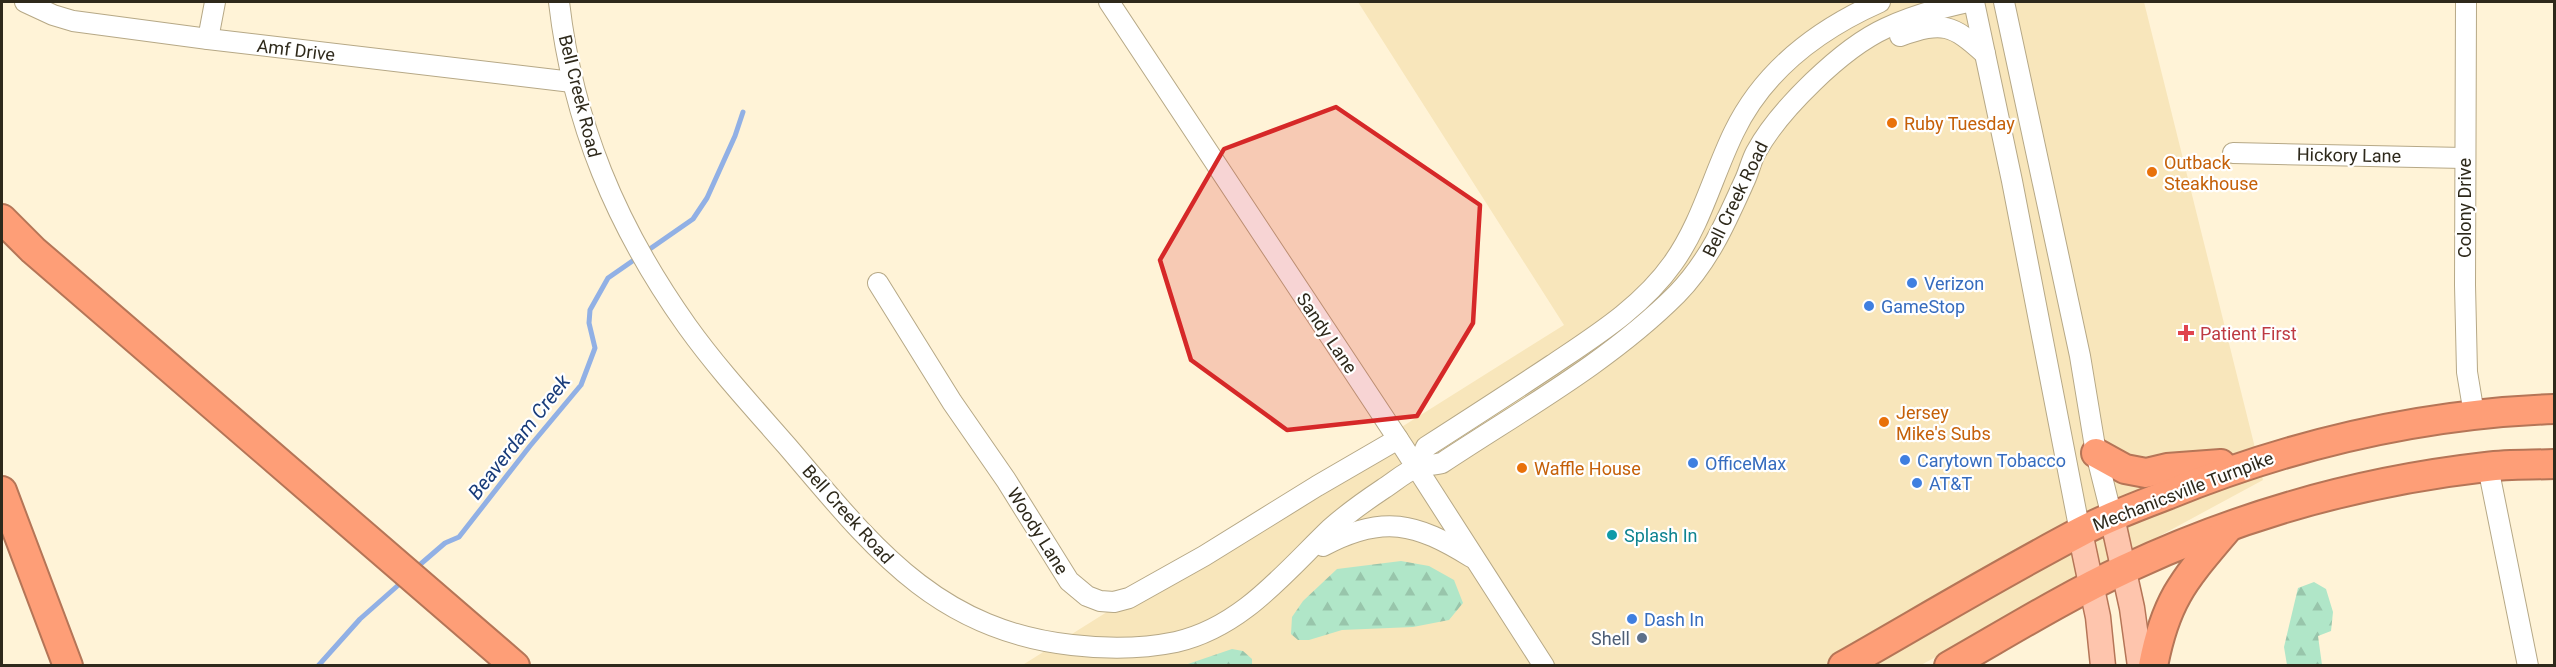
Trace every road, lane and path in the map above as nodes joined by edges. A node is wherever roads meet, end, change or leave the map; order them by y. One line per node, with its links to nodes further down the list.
1 (25, 2): 10 (street, Amf Drive)
2 (214, 2): 10 (street)
3 (559, 2): 13 (street, Bell Creek Road)
4 (1108, 2): 20 (street, Sandy Lane)
5 (1880, 2): 24 (street, Bell Creek Road)
6 (1968, 2): 11 (street, Bell Creek Road)
7 (1974, 2): 12 (street)
8 (2004, 2): 21 (street)
9 (2466, 2): 15 (street, Colony Drive)
10 (208, 39): 13 (street, Amf Drive)
11 (1846, 54): 12 (street); 24 (street, Bell Creek Road)
12 (1985, 54): 29 (street)
13 (572, 82): 30 (street, Bell Creek Road)
14 (2234, 153): 15 (street, Hickory Lane)
15 (2464, 158): 19 (street, Colony Drive)
16 (2, 219): 35 (highway)
17 (878, 283): 20 (street, Woody Lane)
18 (2554, 409): 19 (highway, Mechanicsville Turnpike)
19 (2474, 414): 22 (highway, Mechanicsville Turnpike)
20 (1398, 439): 24 (street, Sandy Lane)
21 (2096, 453): 22 (highway); 27 (street)
22 (2253, 462): 27 (highway, Mechanicsville Turnpike)
23 (2554, 464): 25 (highway)
24 (1417, 467): 30 (street, Bell Creek Road); 31 (street, Sandy Lane)
25 (2488, 467): 28 (highway); 42 (street)
26 (2, 491): 34 (highway)
27 (2112, 517): 29 (highway, Mechanicsville Turnpike); 32 (main road)
28 (2229, 527): 32 (highway); 41 (highway)
29 (2080, 532): 33 (main road); 37 (highway, Mechanicsville Turnpike)
30 (1302, 558): 31 (street)
31 (1477, 561): 36 (street, Sandy Lane)
32 (2124, 569): 33 (highway); 40 (main road)
33 (2092, 586): 38 (highway); 39 (main road)
34 (68, 666)
35 (515, 666)
36 (1544, 666)
37 (1843, 666)
38 (1949, 666)
39 (2103, 666)
40 (2140, 666)
41 (2153, 666)
42 (2528, 666)

